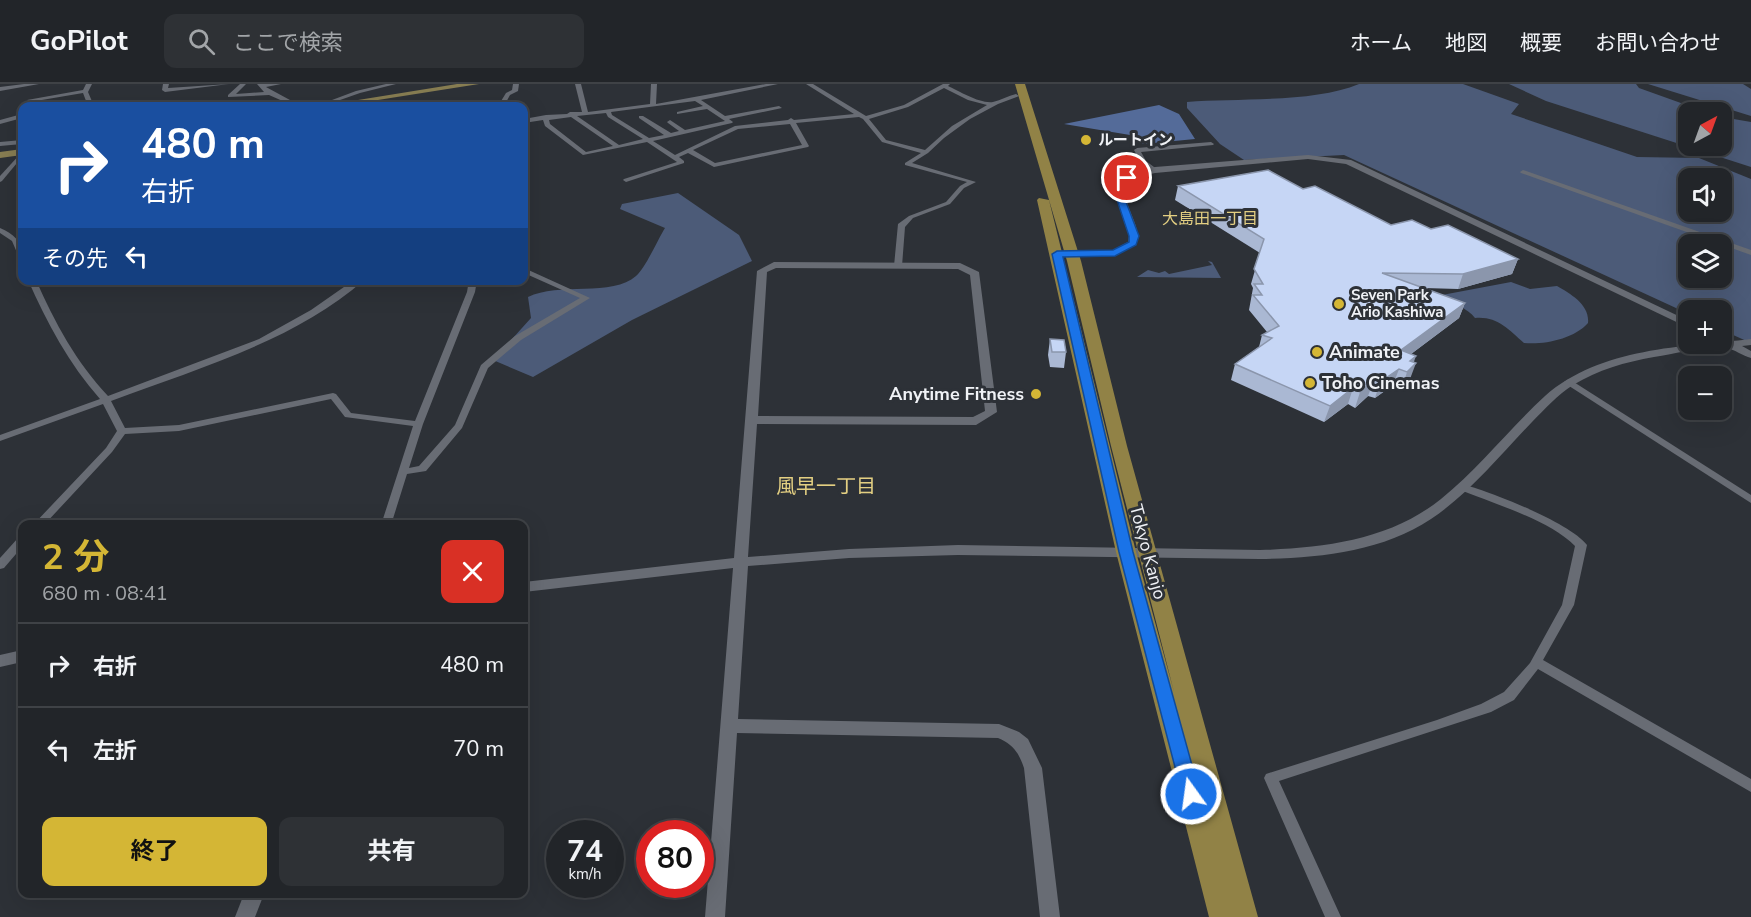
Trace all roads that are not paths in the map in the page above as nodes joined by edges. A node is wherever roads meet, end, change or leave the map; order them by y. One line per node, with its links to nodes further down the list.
1 (36, 84): 17 (street)
2 (89, 84): 19 (street)
3 (166, 84): 4 (street)
4 (226, 84)
5 (243, 84): 20 (street)
6 (278, 84): 15 (street)
7 (393, 84): 25 (street)
8 (475, 84): 26 (main road)
9 (516, 84): 27 (street)
10 (578, 84): 33 (street)
11 (654, 84): 29 (street)
12 (776, 84): 21 (street)
13 (809, 84): 36 (street)
14 (1013, 84): 18 (highway, Tokyo Kanjo)
15 (260, 85): 20 (street)
16 (945, 85): 28 (street); 36 (street)
17 (0, 89)
18 (1018, 90): 28 (street); 65 (highway, Tokyo Kanjo); 66 (highway, Tokyo Kanjo)
19 (86, 91): 22 (street); 23 (street)
20 (269, 93): 24 (street)
21 (696, 99): 29 (street); 30 (street)
22 (30, 100)
23 (90, 102)
24 (289, 102)
25 (330, 102)
26 (352, 102)
27 (503, 102)
28 (991, 104): 53 (street)
29 (653, 106): 32 (street)
30 (708, 107): 34 (street); 40 (street)
31 (779, 108): 40 (street)
32 (607, 110): 33 (street); 47 (street)
33 (585, 112): 35 (street)
34 (679, 113)
35 (570, 114): 38 (street); 51 (street)
36 (862, 116): 42 (street); 53 (street)
37 (18, 117): 43 (street)
38 (546, 117): 41 (street); 51 (street)
39 (641, 117): 46 (street)
40 (725, 118): 45 (street)
41 (528, 120)
42 (791, 120): 52 (street); 52 (street)
43 (0, 122)
44 (670, 122): 45 (street)
45 (684, 132): 46 (street)
46 (669, 135): 47 (street)
47 (648, 139): 51 (street); 56 (street)
48 (18, 142): 49 (street)
49 (0, 144)
50 (1211, 144): 58 (street)
51 (617, 146)
52 (688, 150): 56 (street)
53 (926, 152): 67 (street)
54 (18, 153): 55 (main road)
55 (0, 155)
56 (675, 157): 61 (street)
57 (18, 158): 60 (street)
58 (1155, 170): 66 (street); 72 (street)
59 (1523, 172): 64 (street)
60 (0, 180)
61 (626, 180)
62 (0, 230): 63 (street)
63 (18, 246)
64 (1751, 253)
65 (1057, 254): 66 (street); 90 (highway, Tokyo Kanjo)
66 (1072, 254): 90 (highway, Tokyo Kanjo)
67 (898, 266): 80 (street); 80 (street)
68 (528, 272): 84 (street)
69 (34, 285): 79 (street)
70 (353, 285): 79 (street)
71 (472, 285): 81 (street)
72 (1678, 320)
73 (1751, 342): 74 (street)
74 (1732, 343)
75 (1732, 346): 77 (street)
76 (1678, 351): 78 (street)
77 (1751, 355)
78 (1569, 382): 85 (street); 86 (street)
79 (106, 400): 82 (street); 83 (street)
80 (751, 420): 91 (street)
81 (418, 424): 82 (street); 84 (street)
82 (122, 431): 87 (street)
83 (0, 438)
84 (402, 472): 88 (street)
85 (1462, 487): 90 (street); 96 (street)
86 (1751, 500)
87 (43, 520)
88 (388, 520)
89 (18, 545): 92 (street)
90 (1137, 553): 91 (street); 103 (highway, Tokyo Kanjo); 104 (highway, Tokyo Kanjo)
91 (742, 561): 93 (street); 97 (street)
92 (0, 565)
93 (528, 587)
94 (18, 657): 95 (street)
95 (0, 661)
96 (1536, 662): 98 (street); 105 (street)
97 (730, 726): 101 (street); 102 (street)
98 (1751, 786)
99 (252, 898): 100 (street)
100 (245, 917)
101 (715, 917)
102 (1050, 917)
103 (1222, 917)
104 (1245, 917)
105 (1333, 917)

